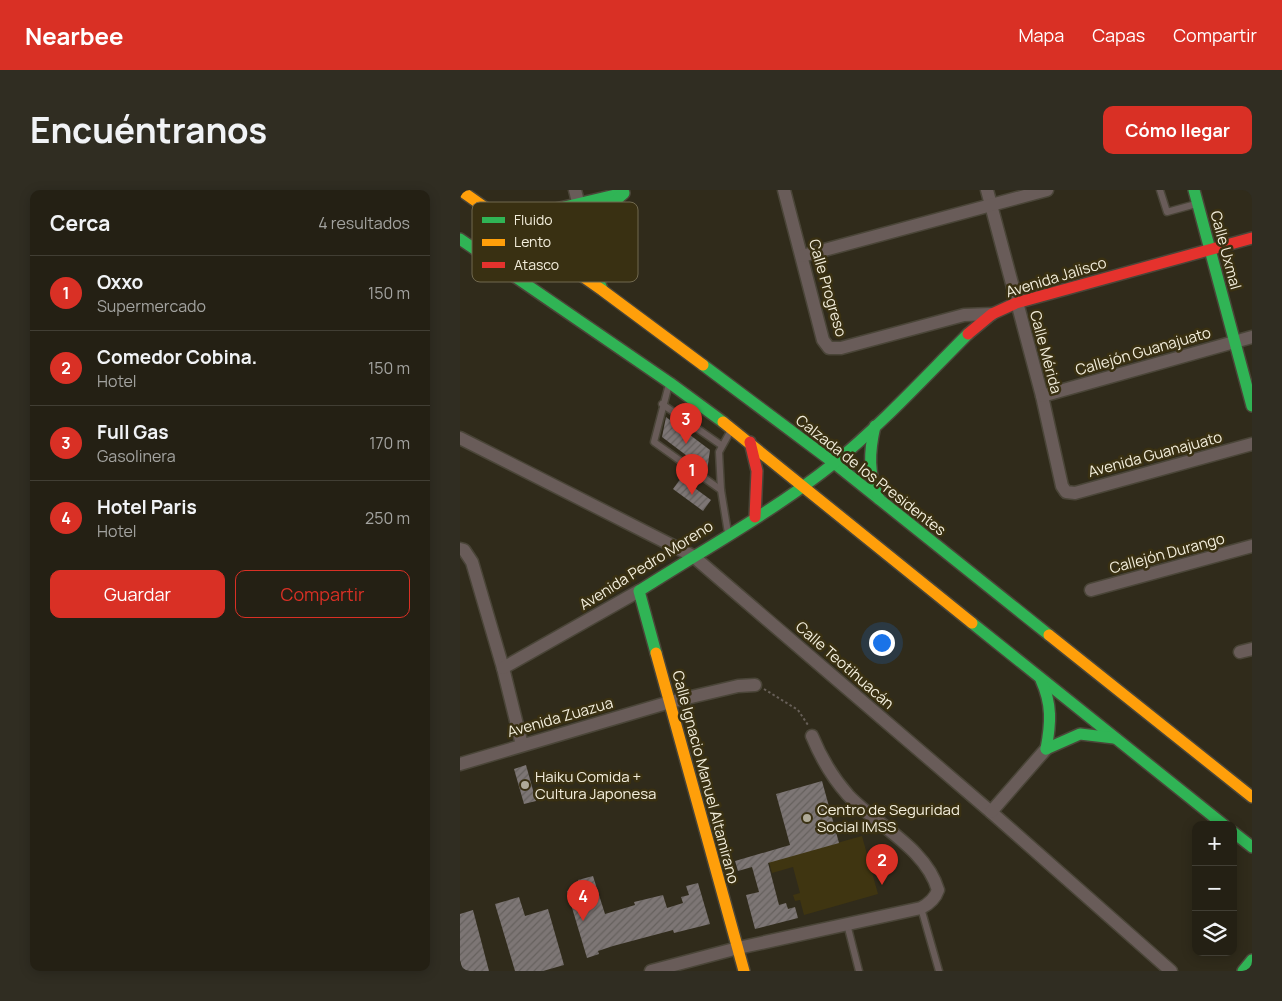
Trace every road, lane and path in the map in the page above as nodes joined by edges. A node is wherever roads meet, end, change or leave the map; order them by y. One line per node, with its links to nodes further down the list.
1 (460, 190): 9 (main road, Calzada de los Presidentes)
2 (784, 190): 18 (street, Calle Progreso)
3 (987, 190): 13 (street, Calle Mérida)
4 (1048, 190): 13 (street)
5 (1160, 190): 12 (lane)
6 (1194, 190): 12 (main road, Calle Uxmal)
7 (630, 191): 8 (main road); 11 (main road)
8 (576, 196): 10 (main road)
9 (478, 202)
10 (558, 202)
11 (617, 202)
12 (1198, 204): 17 (main road, Calle Uxmal)
13 (992, 206): 18 (street); 23 (street, Calle Mérida)
14 (1252, 238): 17 (main road, Avenida Jalisco)
15 (460, 239): 16 (main road)
16 (472, 247)
17 (1210, 249): 23 (main road, Avenida Jalisco); 26 (main road, Calle Uxmal)
18 (802, 256): 24 (street, Calle Progreso)
19 (523, 282): 27 (main road)
20 (591, 282): 22 (main road, Calzada de los Presidentes)
21 (599, 282): 22 (main road)
22 (602, 290): 37 (main road, Calzada de los Presidentes)
23 (1016, 303): 24 (main road, Avenida Jalisco); 28 (street, Calle Mérida)
24 (992, 314): 31 (main road, Avenida Jalisco)
25 (1252, 337): 26 (street, Callejón Guanajuato)
26 (1235, 342): 28 (street, Callejón Guanajuato); 30 (main road, Calle Uxmal)
27 (670, 383): 29 (lane); 32 (main road)
28 (1042, 396): 40 (street, Calle Mérida)
29 (662, 404): 36 (lane); 39 (lane)
30 (1252, 406)
31 (875, 426): 37 (main road, Avenida Jalisco); 41 (main road)
32 (732, 429): 34 (main road); 36 (lane)
33 (460, 438): 46 (street, Calle Teotihuacán)
34 (750, 442): 38 (main road); 42 (main road)
35 (1252, 444): 40 (street, Avenida Guanajuato)
36 (721, 445): 39 (lane)
37 (834, 463): 38 (main road, Avenida Jalisco); 41 (main road, Calzada de los Presidentes)
38 (802, 486): 42 (main road, Avenida Pedro Moreno); 50 (main road)
39 (721, 490): 43 (lane)
40 (1066, 492)
41 (880, 500): 57 (main road, Calzada de los Presidentes)
42 (755, 517): 43 (main road, Avenida Pedro Moreno)
43 (728, 534): 46 (main road, Avenida Pedro Moreno)
44 (1252, 546): 47 (street, Callejón Durango)
45 (462, 550): 49 (street)
46 (693, 556): 48 (main road, Avenida Pedro Moreno); 61 (street, Calle Teotihuacán)
47 (1091, 590)
48 (639, 592): 49 (street, Avenida Pedro Moreno); 52 (main road, Calle Ignacio Manuel Altamirano)
49 (503, 668): 55 (street)
50 (1042, 680): 54 (main road); 56 (main road)
51 (755, 685): 52 (street, Avenida Zuazua); 53 (path)
52 (670, 702): 55 (street, Avenida Zuazua); 67 (main road, Calle Ignacio Manuel Altamirano)
53 (812, 736): 65 (street)
54 (1114, 738): 56 (main road); 62 (main road)
55 (522, 745): 58 (street, Avenida Zuazua)
56 (1046, 749): 61 (street)
57 (1210, 763): 59 (main road); 60 (main road, Calzada de los Presidentes)
58 (460, 764)
59 (1252, 781)
60 (1252, 797)
61 (991, 812): 73 (street, Calle Teotihuacán)
62 (1219, 821)
63 (1237, 835): 64 (main road)
64 (1252, 847)
65 (925, 906): 66 (street); 72 (lane)
66 (846, 923): 67 (street); 71 (lane)
67 (738, 948): 69 (street); 70 (main road, Calle Ignacio Manuel Altamirano)
68 (1252, 960): 74 (main road)
69 (651, 971)
70 (744, 971)
71 (859, 971)
72 (939, 971)
73 (1171, 971)
74 (1243, 971)

